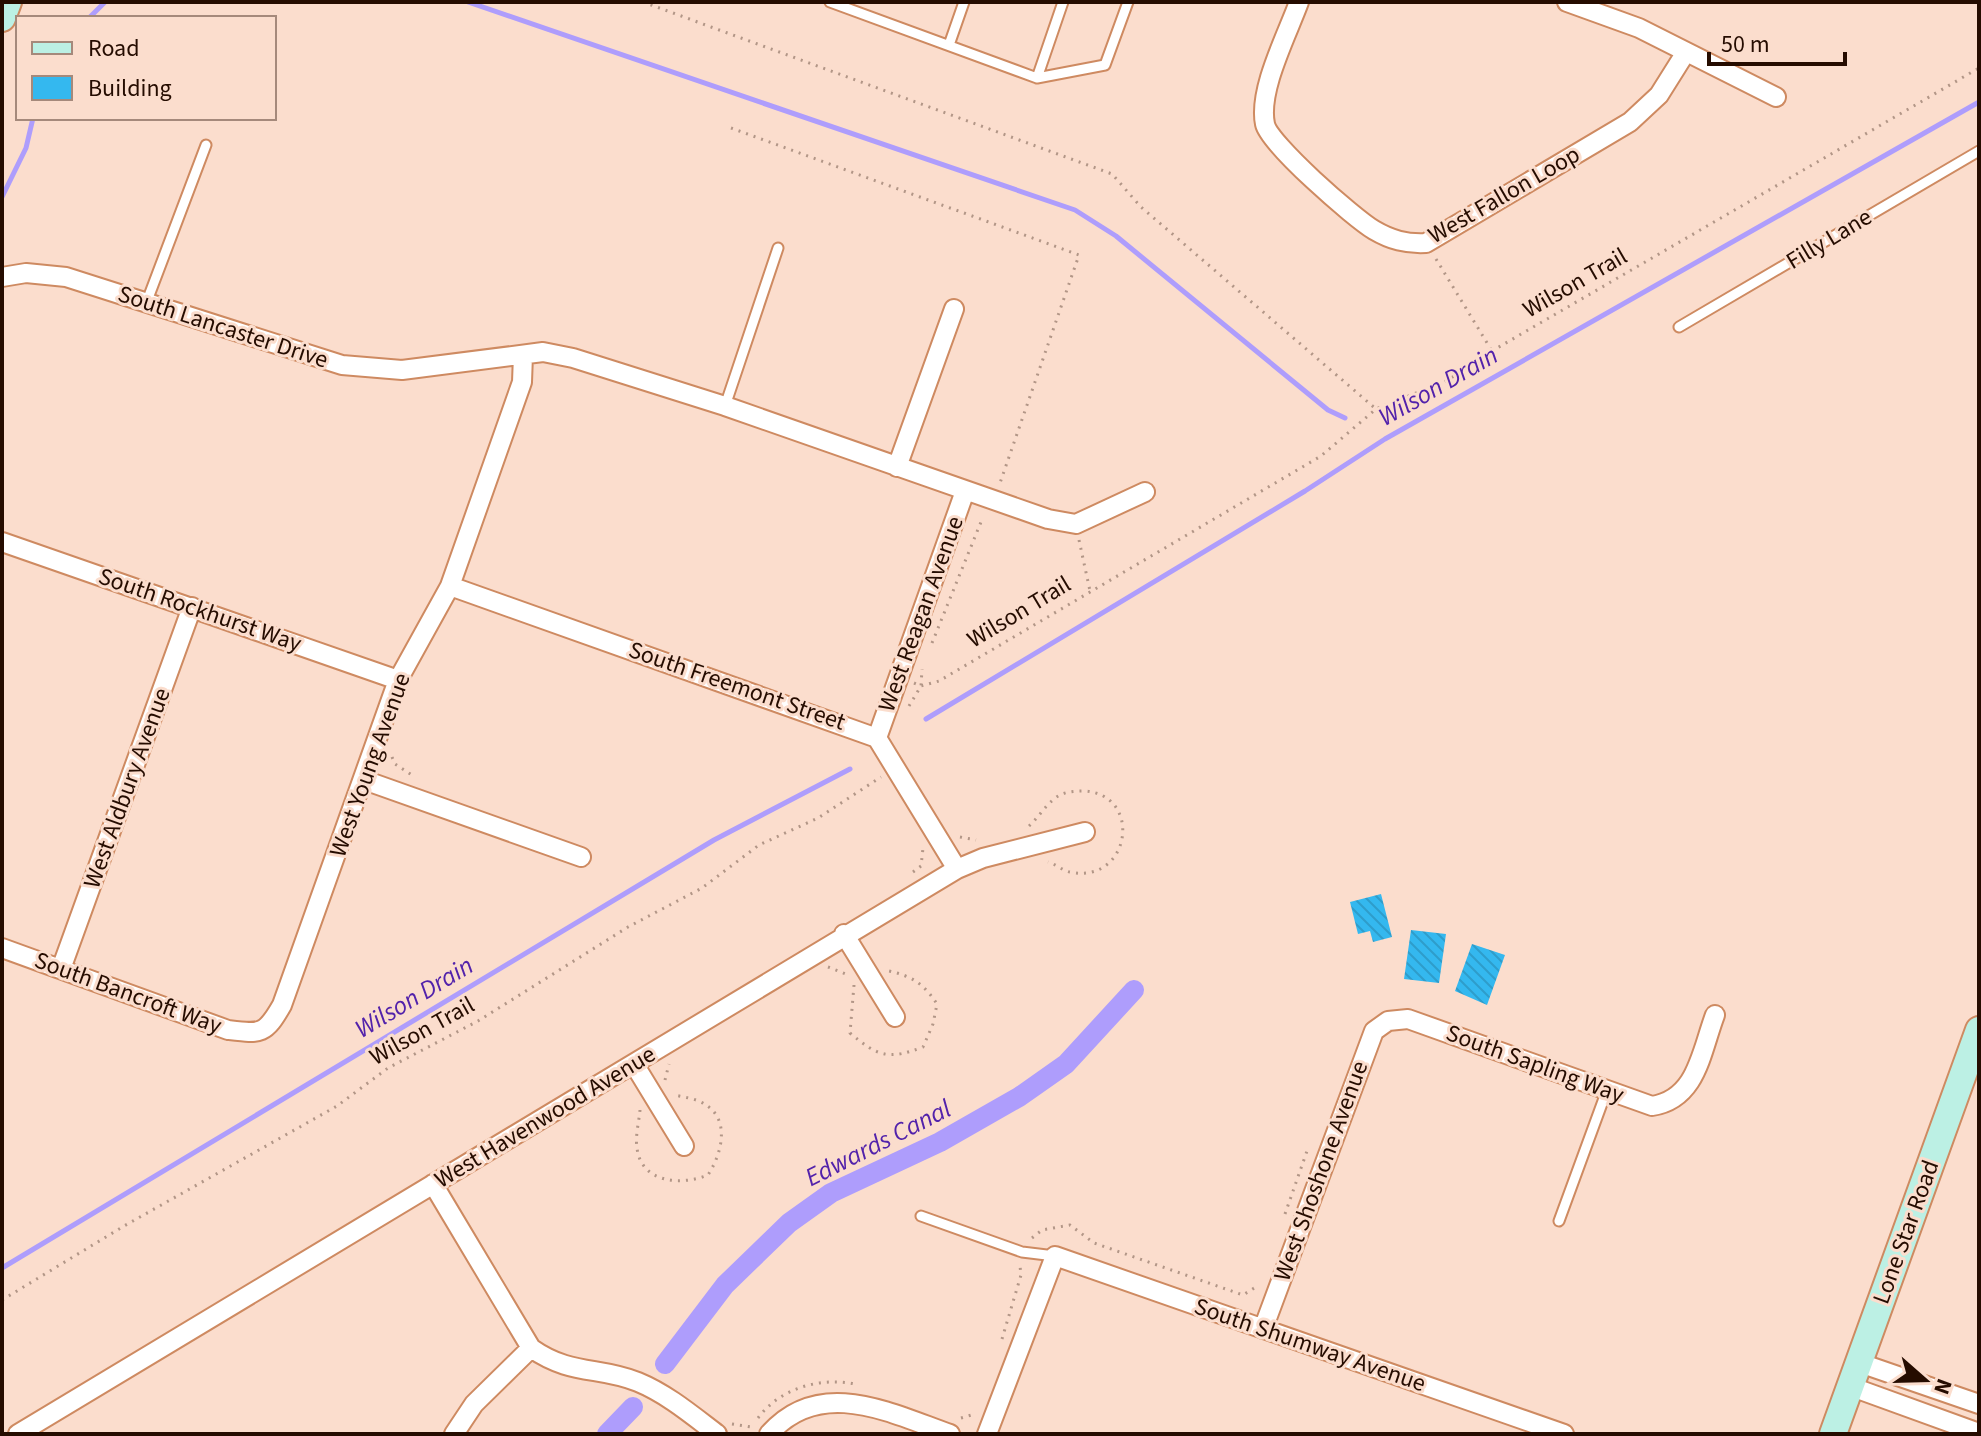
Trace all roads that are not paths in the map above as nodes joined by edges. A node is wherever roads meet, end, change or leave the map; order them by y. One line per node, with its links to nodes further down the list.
1 (8, 2): 10 (main road)
2 (830, 2): 9 (lane)
3 (865, 2): 9 (lane)
4 (964, 2): 11 (lane)
5 (1063, 2): 13 (lane)
6 (1128, 2): 13 (lane)
7 (1299, 2): 12 (street, West Fallon Loop)
8 (1567, 2): 12 (street)
9 (861, 13): 11 (lane)
10 (2, 18)
11 (949, 45): 13 (lane)
12 (1686, 52): 14 (street)
13 (1037, 78)
14 (1776, 97)
15 (206, 145): 19 (lane)
16 (1979, 151): 21 (lane, Filly Lane)
17 (778, 248): 23 (lane)
18 (2, 277): 19 (street, South Lancaster Drive)
19 (147, 301): 22 (street, South Lancaster Drive)
20 (954, 309): 24 (street)
21 (1679, 327)
22 (523, 355): 23 (street, South Lancaster Drive); 28 (street, West Young Avenue)
23 (725, 406): 24 (street, South Lancaster Drive)
24 (897, 467): 25 (street, South Lancaster Drive)
25 (965, 491): 26 (street, South Lancaster Drive); 31 (street, West Reagan Avenue)
26 (1145, 492)
27 (2, 542): 29 (street, South Rockhurst Way)
28 (450, 586): 30 (street, West Young Avenue); 31 (street, South Freemont Street)
29 (192, 607): 30 (street, South Rockhurst Way); 38 (street, West Aldbury Avenue)
30 (398, 680): 32 (street, West Young Avenue)
31 (877, 738): 35 (street, South Freemont Street)
32 (364, 780): 34 (street); 43 (street, West Young Avenue)
33 (1085, 832): 35 (street, West Havenwood Avenue)
34 (581, 857)
35 (957, 869): 36 (street, West Havenwood Avenue)
36 (844, 934): 40 (street); 44 (street, West Havenwood Avenue)
37 (2, 948): 38 (street, South Bancroft Way)
38 (61, 969): 43 (street, South Bancroft Way)
39 (1715, 1015): 45 (street, South Sapling Way)
40 (895, 1017)
41 (1388, 1021): 45 (street, South Sapling Way); 51 (street, West Shoshone Avenue)
42 (1979, 1030): 53 (main road, Lone Star Road)
43 (256, 1033)
44 (634, 1064): 46 (street); 47 (street, West Havenwood Avenue)
45 (1607, 1090): 49 (lane)
46 (684, 1146)
47 (433, 1184): 52 (street); 58 (street, West Havenwood Avenue)
48 (921, 1216): 50 (lane)
49 (1559, 1221)
50 (1055, 1256): 51 (street, South Shumway Avenue); 61 (street)
51 (1263, 1329): 62 (street, South Shumway Avenue)
52 (531, 1348): 56 (street); 59 (street)
53 (1856, 1375): 54 (street); 57 (street); 63 (main road, Lone Star Road)
54 (1979, 1404)
55 (950, 1424): 60 (street)
56 (721, 1426)
57 (1979, 1433)
58 (18, 1434)
59 (454, 1434)
60 (769, 1434)
61 (987, 1434)
62 (1564, 1434)
63 (1833, 1434)

